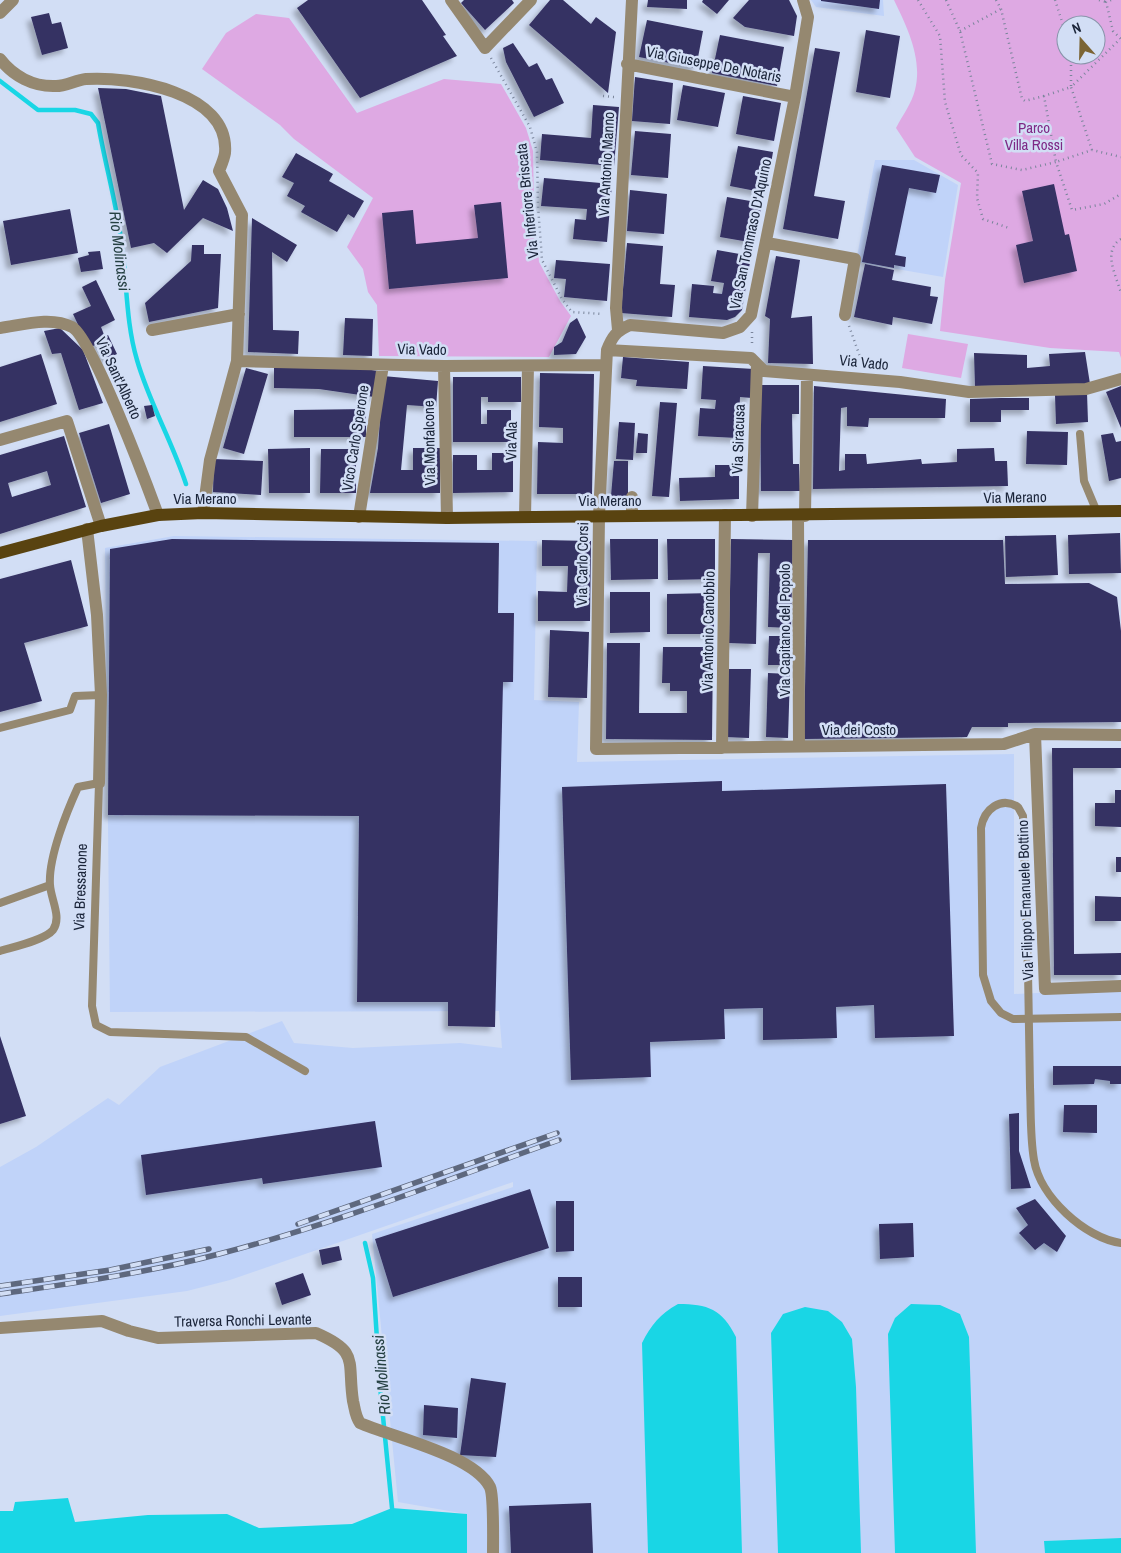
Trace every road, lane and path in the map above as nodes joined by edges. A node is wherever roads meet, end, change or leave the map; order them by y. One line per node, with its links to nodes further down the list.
1 (13, 0): 14 (street)
2 (450, 0): 18 (street)
3 (531, 0): 18 (street)
4 (632, 0): 20 (street, Via Antonio Manno)
5 (803, 0): 24 (street, Via San Tommaso D'Aquino)
6 (918, 0): 29 (path)
7 (946, 0): 16 (path)
8 (996, 0): 13 (path)
9 (1056, 0): 15 (path)
10 (1099, 0): 12 (path)
11 (1111, 0): 12 (path)
12 (1106, 2): 17 (path)
13 (1001, 9): 16 (path); 23 (path)
14 (0, 12)
15 (1060, 15)
16 (960, 30): 27 (path)
17 (1120, 39): 22 (path)
18 (486, 48): 35 (path, Via Inferiore Briscata)
19 (0, 59): 33 (street)
20 (627, 64): 24 (street, Via Giuseppe De Notaris); 35 (street, Via Antonio Manno)
21 (1071, 65): 22 (path)
22 (1071, 87): 23 (path); 25 (path)
23 (1044, 96): 27 (path)
24 (795, 97): 31 (street, Via San Tommaso D'Aquino)
25 (1092, 150): 26 (path); 27 (path)
26 (1121, 157)
27 (1056, 162): 28 (path)
28 (1121, 194)
29 (1009, 228)
30 (1121, 239): 32 (path)
31 (767, 243): 34 (street); 36 (street, Via San Tommaso D'Aquino)
32 (1121, 292)
33 (238, 314): 38 (street); 41 (street)
34 (845, 315): 45 (path)
35 (616, 316): 39 (street, Via Antonio Manno)
36 (746, 322): 39 (street, Via San Tommaso D'Aquino); 42 (path)
37 (0, 328): 56 (street, Via Sant'Alberto)
38 (152, 330)
39 (618, 330): 40 (street)
40 (607, 350): 42 (street, Via Vado); 44 (street, Via Carlo Corsi)
41 (238, 361): 43 (street, Via Vado); 55 (street)
42 (754, 361): 48 (street, Via Vado); 60 (street, Via Siracusa)
43 (383, 365): 46 (street, Via Vado); 62 (street, Vico Carlo Sperone)
44 (606, 365): 47 (street, Via Vado); 58 (street, Via Carlo Corsi)
45 (864, 365)
46 (444, 366): 47 (street, Via Vado); 64 (street, Via Monfalcone)
47 (528, 366): 63 (street, Via Ala)
48 (806, 376): 49 (street, Via Vado); 61 (street, Via Capitano del Popolo)
49 (1121, 378)
50 (1080, 434): 54 (lane)
51 (0, 440): 65 (street)
52 (632, 497): 59 (street)
53 (1121, 511): 54 (main road, Via Merano)
54 (1097, 512): 61 (main road, Via Merano)
55 (203, 513): 56 (main road, Via Merano); 62 (main road, Via Merano)
56 (158, 515): 65 (main road, Via Merano)
57 (725, 515): 59 (main road, Via Merano); 60 (main road, Via Merano); 73 (street, Via Antonio Canobbio)
58 (599, 516): 59 (main road, Via Merano); 63 (main road, Via Merano); 74 (street, Via Carlo Corsi)
59 (632, 516)
60 (752, 516): 61 (main road, Via Merano)
61 (802, 516): 72 (street, Via Capitano del Popolo)
62 (359, 517): 64 (main road, Via Merano)
63 (526, 517): 64 (main road, Via Merano)
64 (447, 518)
65 (101, 526): 66 (main road, Via Merano)
66 (87, 529): 67 (main road, Via Merano); 68 (street, Via Bressanone)
67 (0, 553)
68 (101, 695): 69 (lane); 75 (street, Via Bressanone)
69 (0, 728)
70 (1035, 734): 71 (street, Via dei Costo); 72 (street, Via dei Costo); 79 (street, Via Filippo Emanuele Bottino)
71 (1121, 734)
72 (799, 746): 73 (street, Via dei Costo)
73 (722, 748): 74 (street, Via dei Costo)
74 (596, 749)
75 (99, 783): 76 (lane); 81 (lane, Via Bressanone)
76 (50, 885): 77 (lane); 78 (lane)
77 (0, 903)
78 (0, 951)
79 (1121, 986)
80 (1121, 1017): 82 (lane, bridge)
81 (305, 1072)
82 (1121, 1243)
83 (0, 1328): 84 (street, Traversa Ronchi Levante)
84 (493, 1553)

